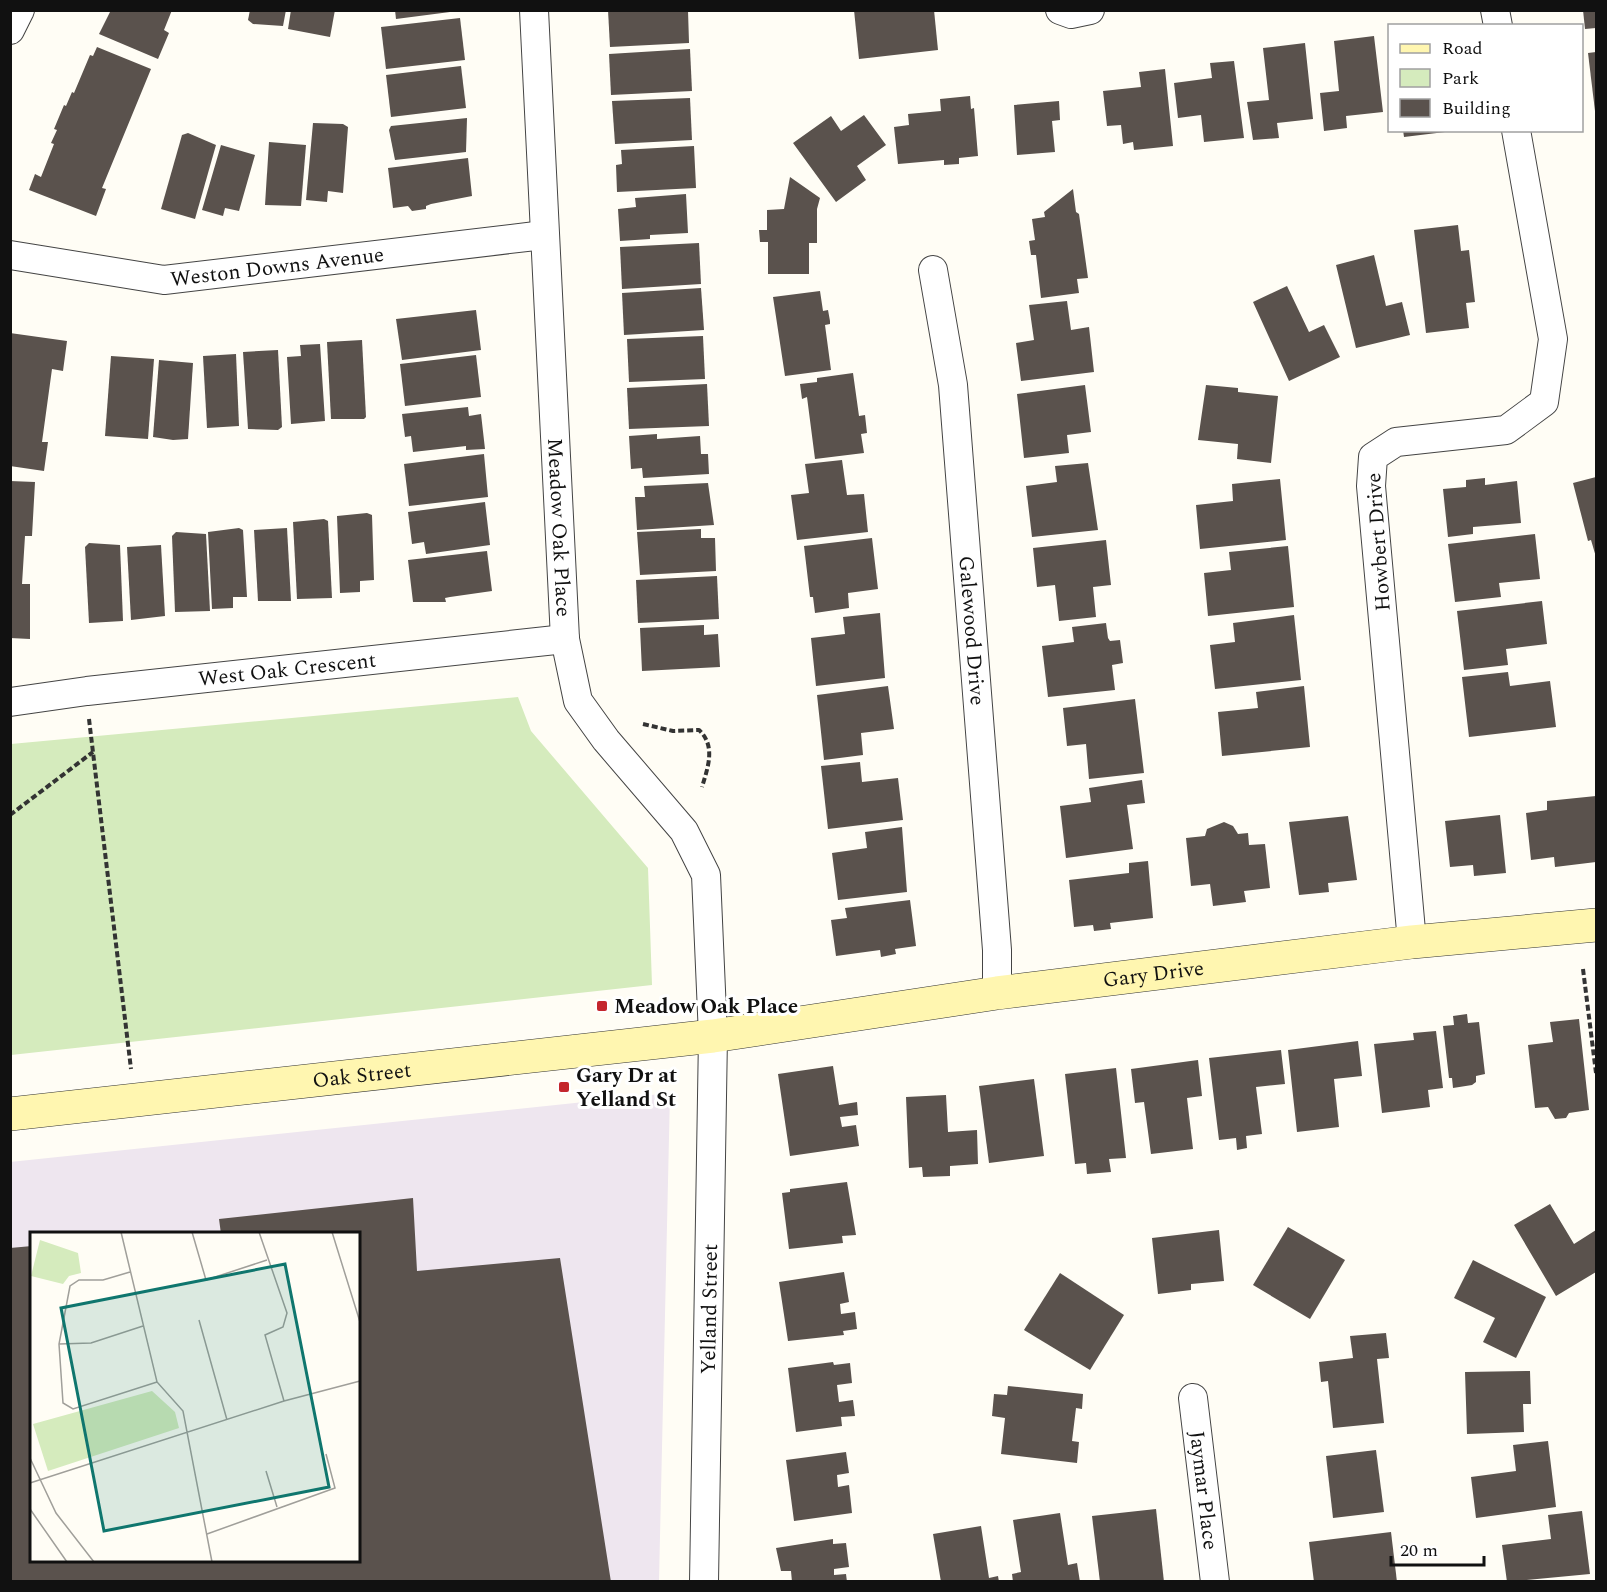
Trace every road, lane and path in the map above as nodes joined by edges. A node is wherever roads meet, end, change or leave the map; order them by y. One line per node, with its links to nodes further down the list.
1 (20, 10): 5 (street)
2 (534, 10): 7 (street, Meadow Oak Place)
3 (1060, 10): 4 (street)
4 (1090, 10)
5 (10, 30)
6 (1516, 132): 18 (street, Howbert Drive)
7 (544, 235): 8 (street, Weston Downs Avenue); 10 (street, Meadow Oak Place)
8 (10, 255)
9 (933, 270): 20 (street, Galewood Drive)
10 (565, 639): 11 (street, West Oak Crescent); 21 (street, Meadow Oak Place)
11 (87, 691): 12 (street, West Oak Crescent); 14 (path)
12 (10, 702)
13 (643, 724): 15 (path)
14 (93, 752): 16 (path); 23 (path)
15 (702, 787)
16 (10, 815)
17 (1596, 925): 18 (street, Gary Drive)
18 (1412, 942): 20 (street, Gary Drive)
19 (1583, 969): 22 (path)
20 (997, 993): 21 (street, Gary Drive)
21 (713, 1036): 23 (street, Oak Street); 26 (street, Yelland Street)
22 (1596, 1072)
23 (137, 1099): 24 (street, Oak Street)
24 (10, 1114)
25 (1193, 1398): 27 (street, Jaymar Place)
26 (704, 1581)
27 (1215, 1581)

